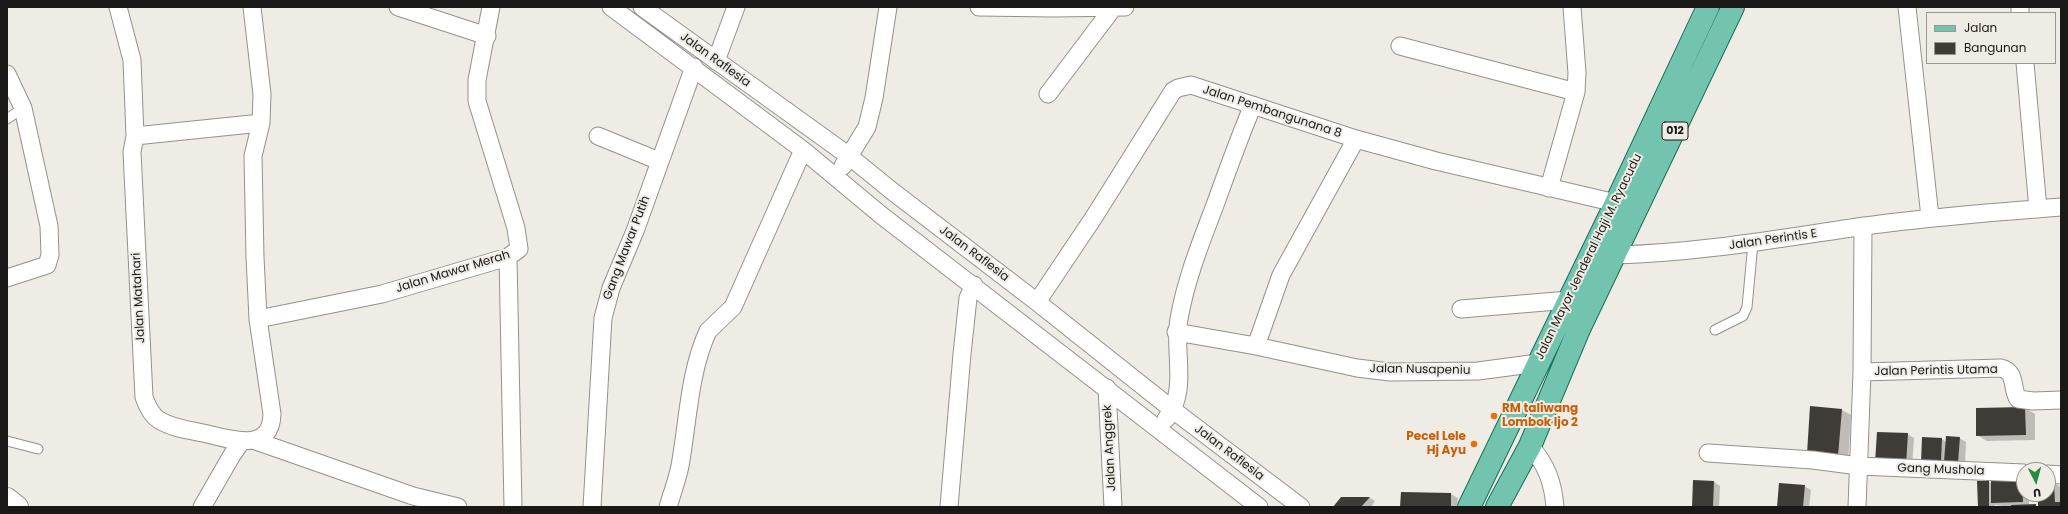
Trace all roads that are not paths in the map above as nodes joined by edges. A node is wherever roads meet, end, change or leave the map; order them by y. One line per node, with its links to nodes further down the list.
1 (118, 7): 28 (street, Jalan Matahari)
2 (252, 7): 27 (street)
3 (398, 7): 15 (street)
4 (491, 7): 15 (street, Jalan Mawar Merah)
5 (611, 7): 19 (street, Jalan Raflesia)
6 (642, 7): 17 (street, Jalan Raflesia)
7 (736, 7): 17 (street)
8 (888, 7): 32 (street)
9 (979, 7): 14 (street)
10 (1572, 7): 22 (street)
11 (1708, 7): 36 (main road, Jalan Mayor Jenderal Haji M. Ryacudu / 012)
12 (1733, 7): 43 (main road, Jalan Mayor Jenderal Haji M. Ryacudu / 012)
13 (1907, 7): 39 (street)
14 (1119, 8): 23 (street)
15 (486, 36): 42 (street, Jalan Mawar Merah)
16 (1400, 46): 22 (street)
17 (716, 61): 21 (street, Jalan Raflesia)
18 (2025, 64): 38 (street)
19 (694, 67): 21 (street, Jalan Raflesia); 33 (street, Gang Mawar Putih)
20 (7, 74): 25 (street)
21 (738, 89): 31 (street, Jalan Raflesia); 32 (street, Jalan Raflesia)
22 (1576, 92): 35 (street)
23 (1048, 94)
24 (1253, 105): 30 (street, Jalan Pembangunana 8); 47 (street, Jalan Pembangunana 8); 52 (street)
25 (22, 108): 26 (lane); 44 (street)
26 (7, 119)
27 (261, 124): 28 (street); 49 (street)
28 (135, 136): 60 (street, Jalan Matahari)
29 (598, 136): 33 (street)
30 (1356, 139): 35 (street, Jalan Pembangunana 8); 53 (street)
31 (803, 150): 34 (street, Jalan Raflesia); 72 (street)
32 (848, 158): 34 (street); 47 (street, Jalan Raflesia)
33 (659, 161): 71 (street, Gang Mawar Putih)
34 (836, 176): 45 (street, Jalan Raflesia)
35 (1549, 188): 36 (street, Jalan Pembangunana 8)
36 (1616, 203): 46 (main road, Jalan Mayor Jenderal Haji M. Ryacudu / 012)
37 (2061, 207): 38 (street, Jalan Perintis E)
38 (2038, 209): 39 (street, Jalan Perintis E)
39 (1930, 217): 40 (street, Jalan Perintis E)
40 (1863, 226): 41 (street, Jalan Perintis E); 55 (street)
41 (1753, 243): 43 (street, Jalan Perintis E); 51 (lane)
42 (508, 257): 49 (street, Jalan Mawar Merah); 70 (street)
43 (1613, 260): 46 (main road); 50 (main road, Jalan Mayor Jenderal Haji M. Ryacudu)
44 (7, 278)
45 (974, 285): 56 (street, Jalan Raflesia); 73 (street)
46 (1569, 300): 48 (street); 54 (main road, Jalan Mayor Jenderal Haji M. Ryacudu)
47 (1037, 302): 58 (street, Jalan Raflesia)
48 (1462, 309)
49 (258, 319): 60 (street)
50 (1579, 329): 54 (main road); 61 (main road, Jalan Mayor Jenderal Haji M. Ryacudu)
51 (1716, 330)
52 (1176, 332): 53 (street, Jalan Nusapeniu); 58 (street)
53 (1256, 346): 54 (street, Jalan Nusapeniu)
54 (1540, 359): 77 (main road, Jalan Mayor Jenderal Haji M. Ryacudu)
55 (1862, 372): 57 (street, Jalan Perintis Utama); 64 (street)
56 (1107, 388): 58 (street, Jalan Raflesia); 74 (street, Jalan Anggrek)
57 (2061, 400)
58 (1165, 419): 75 (street, Jalan Raflesia); 76 (street, Jalan Raflesia)
59 (7, 441): 62 (lane)
60 (247, 441): 68 (street); 69 (street, Jalan Matahari)
61 (1530, 446): 78 (main road, Jalan Mayor Jenderal Haji M. Ryacudu); 79 (street)
62 (38, 449)
63 (1708, 453): 64 (street, Gang Mushola)
64 (1859, 466): 65 (street, Gang Mushola); 80 (street)
65 (2016, 473)
66 (7, 499): 67 (street)
67 (17, 507)
68 (202, 507)
69 (458, 507)
70 (513, 507)
71 (592, 507)
72 (668, 507)
73 (949, 507)
74 (1113, 507)
75 (1259, 507)
76 (1301, 507)
77 (1469, 507)
78 (1497, 507)
79 (1555, 507)
80 (1857, 507)

